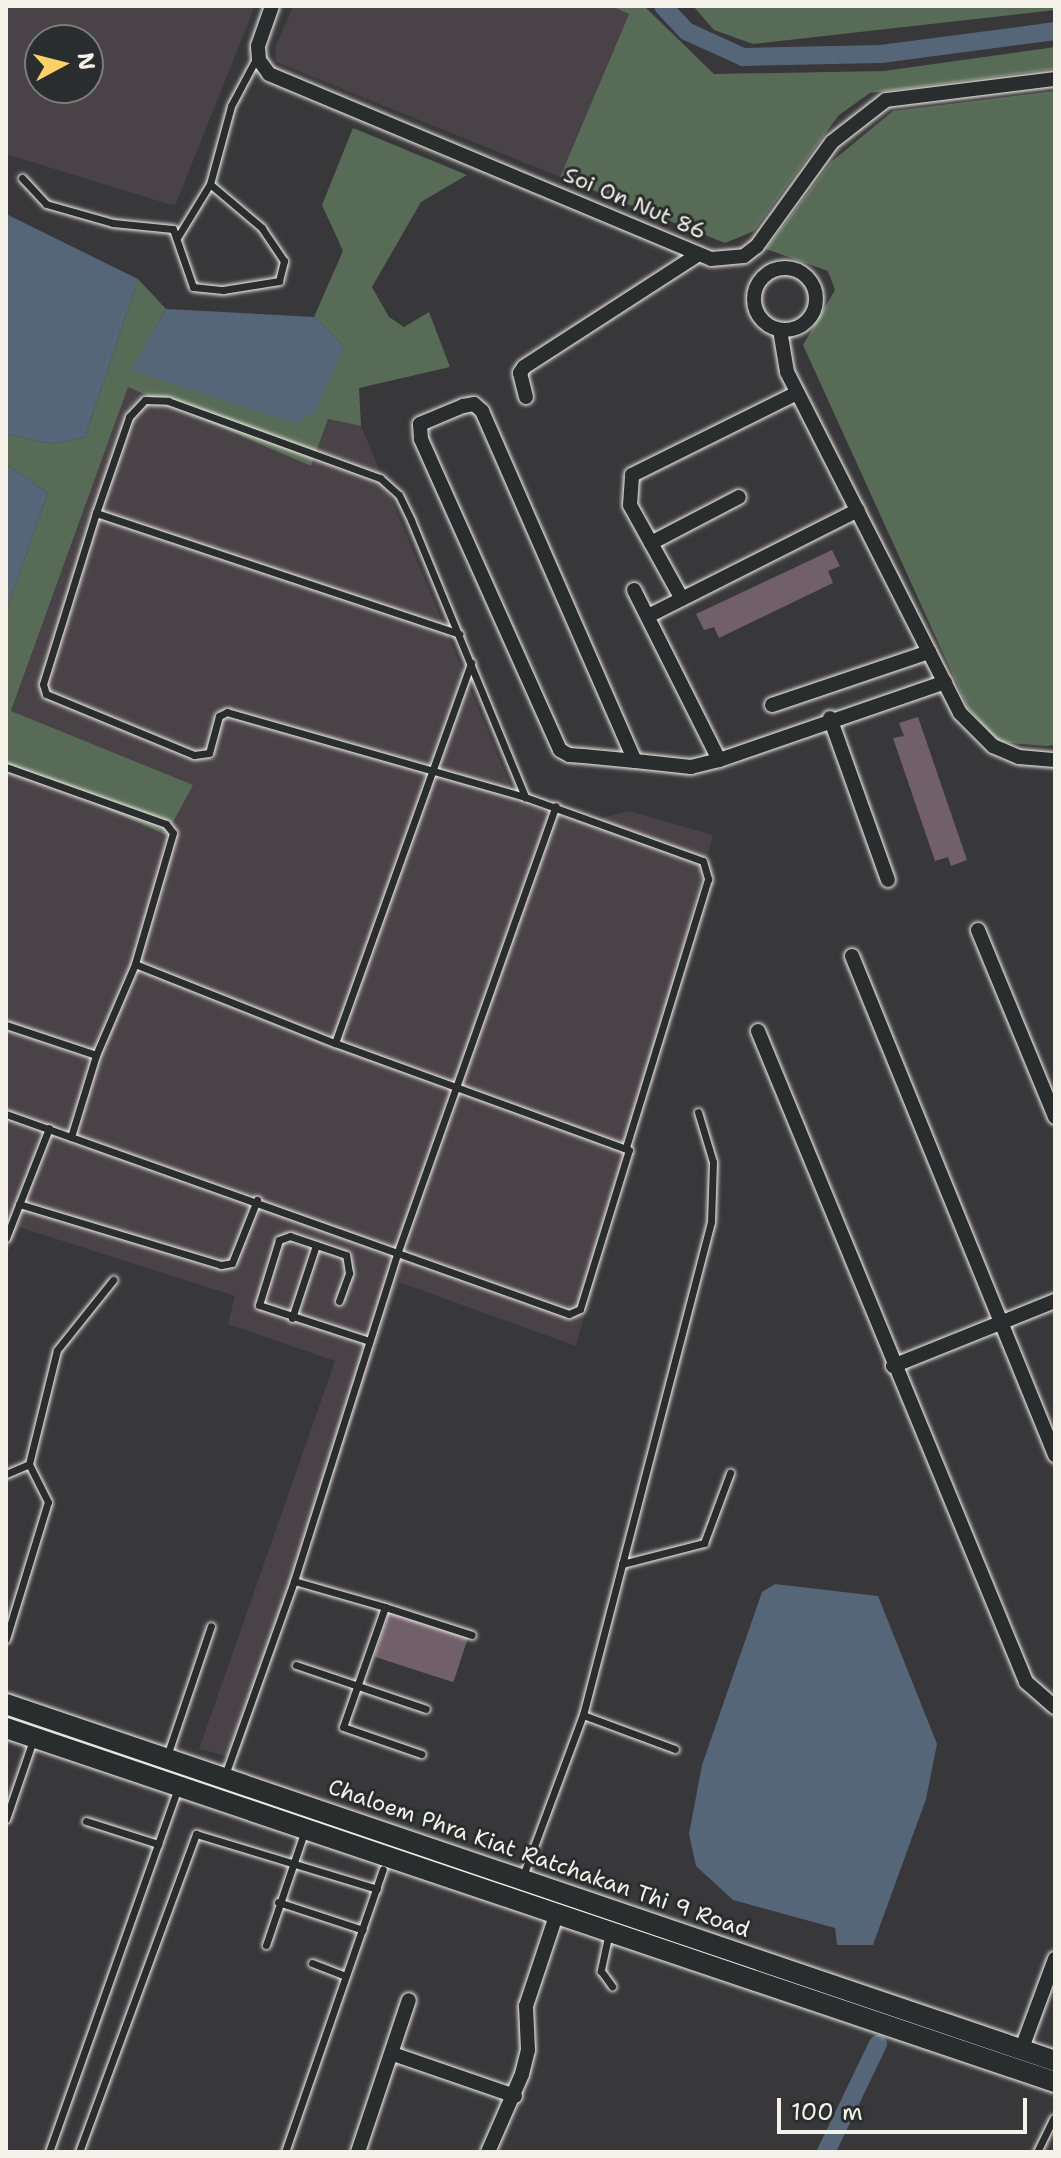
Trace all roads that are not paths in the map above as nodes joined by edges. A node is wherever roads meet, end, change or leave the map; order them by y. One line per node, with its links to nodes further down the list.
1 (272, 6): 2 (street)
2 (259, 53): 5 (lane); 7 (street, Soi On Nut 86)
3 (1055, 79): 7 (street, Soi On Nut 86)
4 (22, 178): 6 (lane)
5 (210, 184): 6 (lane); 6 (lane)
6 (177, 238)
7 (699, 254): 10 (street)
8 (780, 330): 8 (street); 9 (street)
9 (797, 393): 12 (street); 14 (street)
10 (526, 397)
11 (739, 497): 14 (street)
12 (858, 510): 16 (street); 19 (street)
13 (96, 513): 18 (lane); 18 (lane); 28 (lane)
14 (651, 543): 16 (street)
15 (634, 590): 17 (street)
16 (682, 599): 17 (street)
17 (648, 616): 24 (street)
18 (459, 634): 20 (lane)
19 (929, 652): 21 (street); 22 (street)
20 (471, 663): 28 (lane); 29 (lane)
21 (945, 682): 23 (street); 25 (street)
22 (772, 705)
23 (830, 718): 24 (street); 31 (street)
24 (719, 760): 26 (street)
25 (1055, 760)
26 (635, 761): 26 (street)
27 (6, 767): 34 (lane)
28 (432, 770): 29 (lane); 37 (lane)
29 (525, 797): 30 (lane)
30 (556, 806): 39 (lane); 45 (lane)
31 (888, 880)
32 (978, 930): 42 (street)
33 (852, 956): 55 (street)
34 (135, 964): 37 (lane); 38 (lane)
35 (6, 1025): 38 (lane)
36 (758, 1031): 57 (street)
37 (335, 1043): 39 (lane)
38 (96, 1055): 44 (lane)
39 (459, 1090): 45 (lane); 50 (lane)
40 (698, 1112): 62 (lane)
41 (6, 1114): 43 (lane)
42 (1055, 1117)
43 (49, 1128): 44 (lane); 47 (lane)
44 (71, 1137): 46 (lane)
45 (626, 1148): 50 (lane)
46 (257, 1200): 47 (lane); 50 (lane)
47 (19, 1204): 48 (lane)
48 (6, 1238)
49 (316, 1245): 52 (lane); 54 (lane); 54 (lane)
50 (397, 1254): 56 (lane)
51 (113, 1280): 59 (lane)
52 (339, 1301)
53 (1055, 1301): 55 (street)
54 (292, 1318): 56 (lane)
55 (1001, 1324): 57 (street); 58 (street)
56 (369, 1341): 63 (lane)
57 (893, 1366): 71 (street)
58 (1055, 1455)
59 (29, 1464): 61 (lane); 67 (lane)
60 (730, 1473): 62 (lane)
61 (6, 1474)
62 (622, 1564): 73 (lane)
63 (294, 1581): 64 (lane); 79 (lane)
64 (385, 1607): 66 (lane); 69 (lane)
65 (211, 1626): 78 (lane)
66 (472, 1635)
67 (6, 1639)
68 (296, 1665): 69 (lane)
69 (355, 1686): 72 (lane); 77 (lane)
70 (6, 1704): 78 (main road, Chaloem Phra Kiat Ratchakan Thi 9 Road)
71 (1055, 1707)
72 (426, 1709)
73 (583, 1715): 76 (lane); 87 (lane)
74 (6, 1728): 75 (main road, Chaloem Phra Kiat Ratchakan Thi 9 Road)
75 (34, 1738): 80 (main road, Chaloem Phra Kiat Ratchakan Thi 9 Road); 81 (lane)
76 (675, 1749)
77 (421, 1754)
78 (167, 1756): 79 (main road, Chaloem Phra Kiat Ratchakan Thi 9 Road)
79 (224, 1777): 87 (main road, Chaloem Phra Kiat Ratchakan Thi 9 Road)
80 (179, 1785): 83 (main road, Chaloem Phra Kiat Ratchakan Thi 9 Road); 84 (lane)
81 (6, 1819)
82 (86, 1821): 84 (lane)
83 (306, 1828): 85 (lane); 90 (main road, Chaloem Phra Kiat Ratchakan Thi 9 Road)
84 (158, 1844): 105 (lane)
85 (292, 1864): 88 (lane); 89 (lane); 106 (lane)
86 (383, 1869): 88 (lane)
87 (522, 1878): 99 (main road, Chaloem Phra Kiat Ratchakan Thi 9 Road)
88 (377, 1889): 91 (lane)
89 (278, 1902): 91 (lane); 93 (lane)
90 (557, 1913): 92 (main road, Chaloem Phra Kiat Ratchakan Thi 9 Road); 103 (street)
91 (363, 1930): 96 (lane)
92 (609, 1930): 97 (lane); 102 (main road, Chaloem Phra Kiat Ratchakan Thi 9 Road)
93 (266, 1945)
94 (1055, 1959): 99 (street)
95 (312, 1963): 96 (lane)
96 (346, 1976): 107 (lane)
97 (612, 1986)
98 (409, 2000): 100 (street)
99 (1022, 2048): 101 (main road, Chaloem Phra Kiat Ratchakan Thi 9 Road)
100 (393, 2054): 103 (street); 108 (street)
101 (1055, 2061)
102 (1055, 2082)
103 (515, 2096): 109 (street)
104 (1053, 2119): 110 (lane)
105 (49, 2152)
106 (79, 2152)
107 (285, 2152)
108 (358, 2152)
109 (488, 2152)
110 (1037, 2152)

